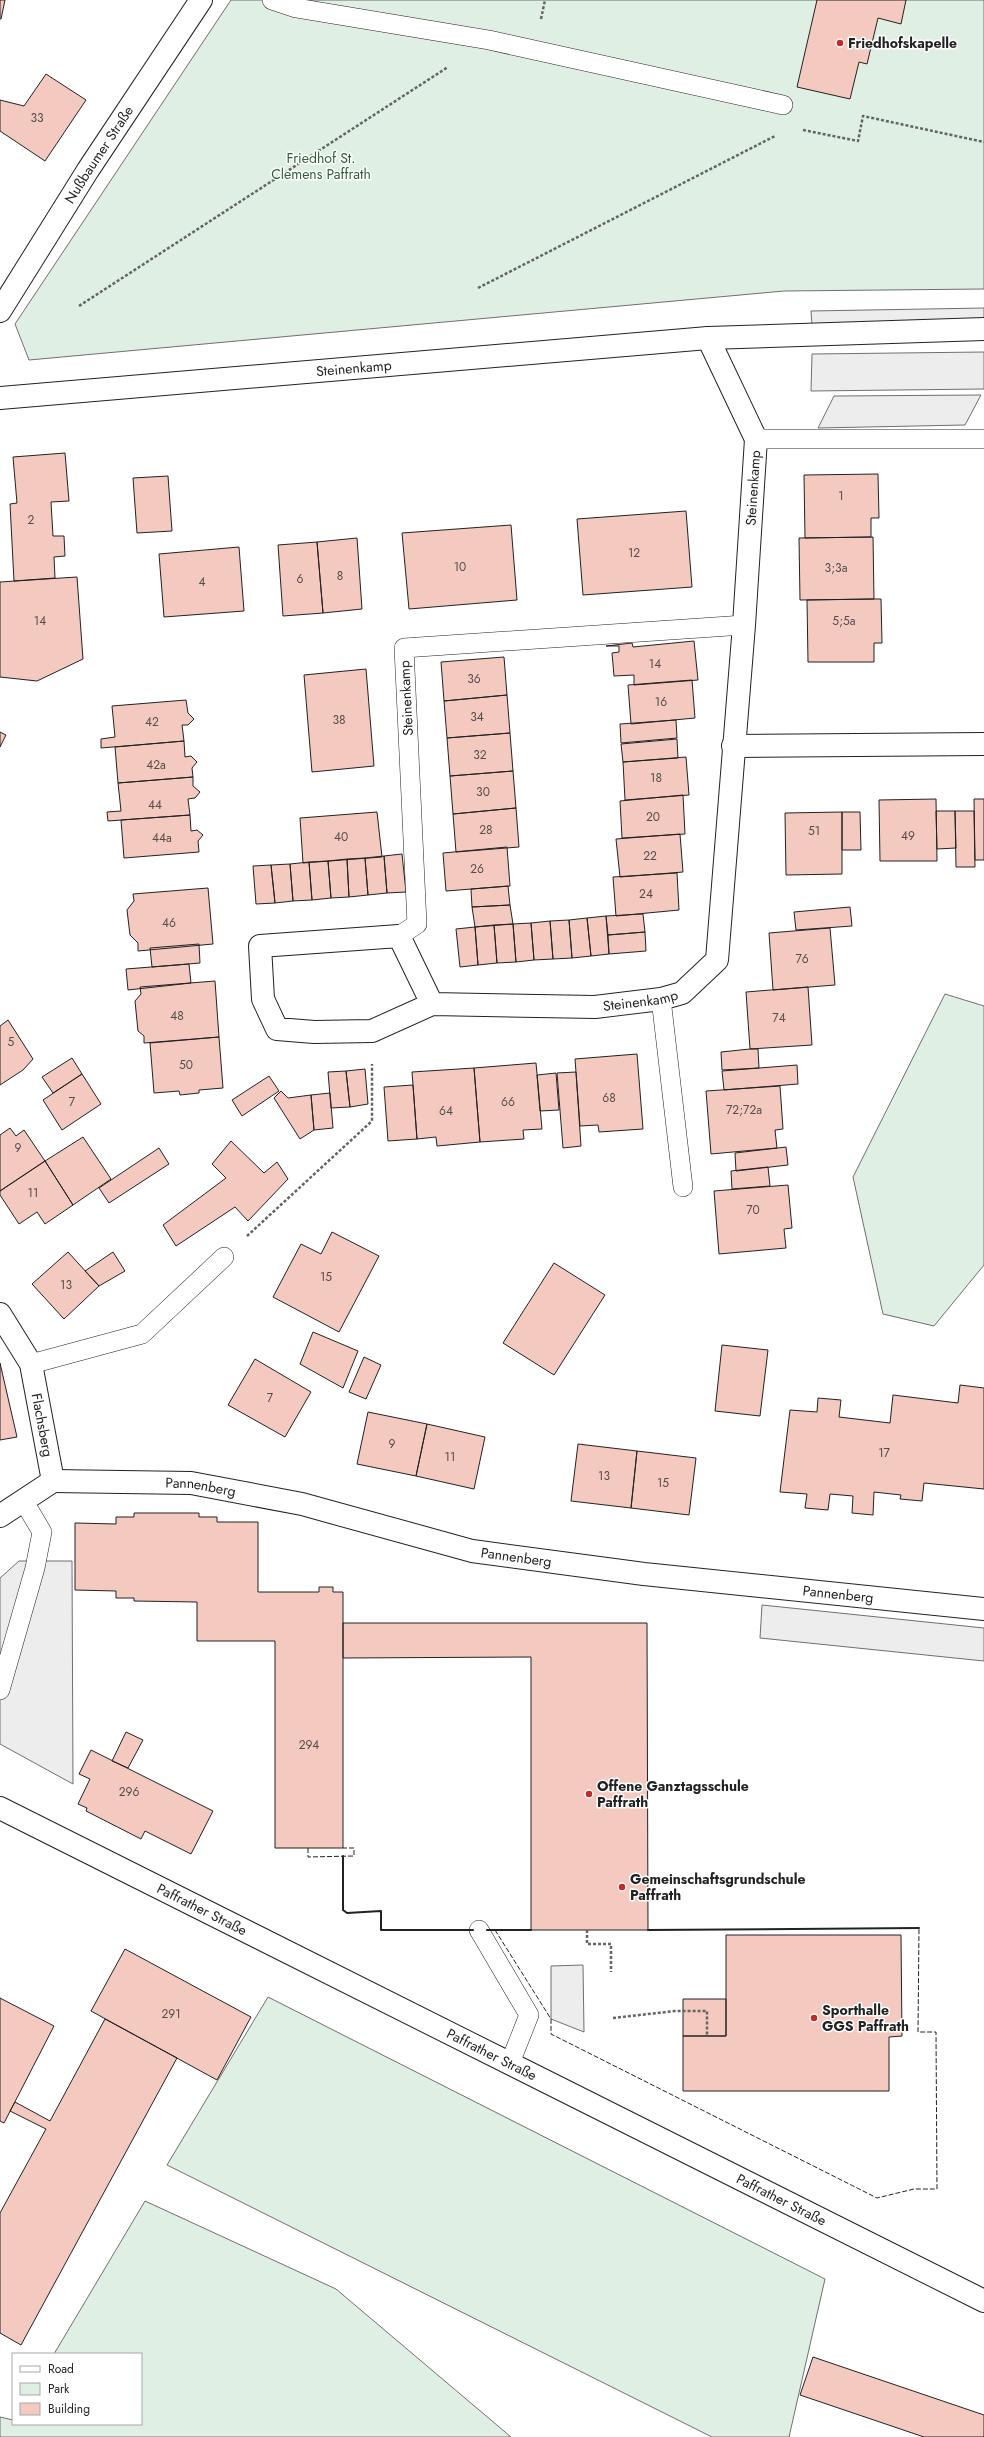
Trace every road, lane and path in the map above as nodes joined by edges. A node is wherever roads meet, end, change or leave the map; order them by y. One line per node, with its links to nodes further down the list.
1 (201, 0): 9 (street, Nußbaumer Straße)
2 (272, 0): 3 (lane)
3 (490, 40): 4 (lane); 8 (path)
4 (783, 105): 5 (path)
5 (791, 128): 6 (path); 7 (path)
6 (984, 142)
7 (478, 288)
8 (79, 306)
9 (0, 311)
10 (984, 329): 11 (street, Steinenkamp)
11 (708, 338): 12 (street, Steinenkamp); 13 (street, Steinenkamp)
12 (0, 398)
13 (756, 439): 14 (lane); 15 (street, Steinenkamp)
14 (984, 439)
15 (744, 625): 17 (street, Steinenkamp); 18 (lane, Steinenkamp)
16 (984, 744): 17 (street)
17 (733, 746): 19 (street, Steinenkamp)
18 (399, 936): 20 (street); 21 (street, Steinenkamp)
19 (661, 999): 20 (street, Steinenkamp); 22 (lane)
20 (432, 1004): 21 (street, Steinenkamp)
21 (372, 1031): 23 (path)
22 (683, 1187)
23 (224, 1257): 25 (lane)
24 (0, 1314): 25 (street, Flachsberg)
25 (31, 1364): 26 (street, Flachsberg)
26 (54, 1481): 27 (street); 28 (street, Pannenberg)
27 (9, 1508): 29 (lane)
28 (984, 1609)
29 (0, 1690)
30 (0, 1808): 36 (street, Paffrather Straße)
31 (479, 1930): 36 (lane)
32 (588, 1930): 33 (path)
33 (611, 1972)
34 (613, 2018): 35 (path)
35 (707, 2036)
36 (510, 2063): 37 (street, Paffrather Straße)
37 (984, 2300)

